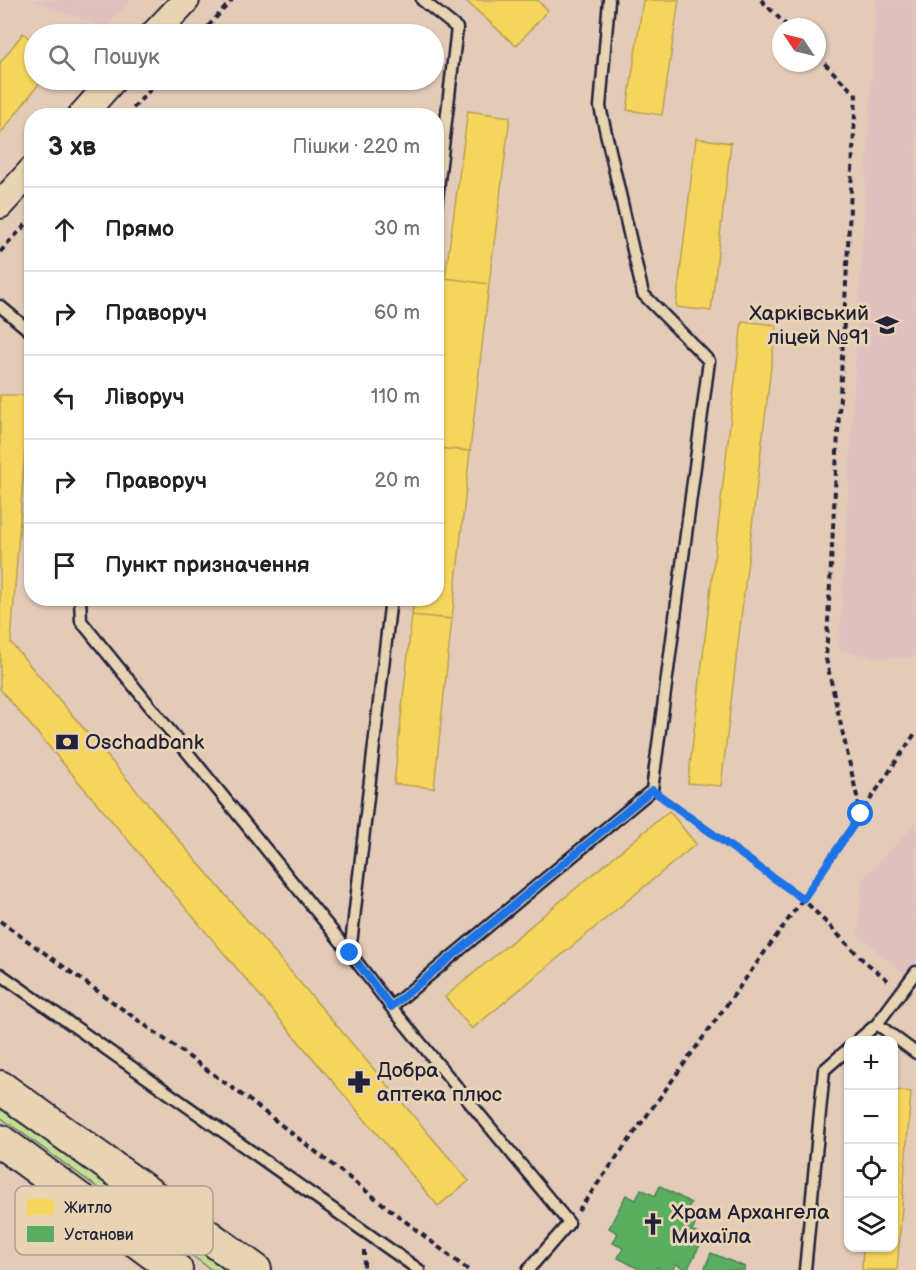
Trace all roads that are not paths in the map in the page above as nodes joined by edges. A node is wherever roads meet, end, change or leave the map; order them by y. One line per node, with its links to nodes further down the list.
1 (186, 0): 4 (street)
2 (422, 0): 7 (lane)
3 (609, 0): 17 (lane)
4 (163, 24)
5 (104, 90): 6 (street)
6 (88, 108)
7 (444, 138)
8 (24, 179): 9 (street)
9 (0, 205)
10 (0, 306): 11 (lane)
11 (24, 326)
12 (80, 606): 14 (lane)
13 (390, 606): 14 (lane)
14 (350, 953): 17 (lane)
15 (916, 972): 18 (lane)
16 (0, 974): 30 (lane)
17 (391, 1007): 31 (lane)
18 (877, 1024): 19 (lane); 21 (lane)
19 (864, 1036)
20 (844, 1053): 32 (lane)
21 (916, 1053)
22 (0, 1087): 25 (main road)
23 (0, 1141): 24 (main road)
24 (61, 1186)
25 (138, 1186)
26 (213, 1240): 29 (main road)
27 (156, 1255): 28 (main road)
28 (176, 1270)
29 (255, 1270)
30 (419, 1270)
31 (528, 1270)
32 (805, 1270)

